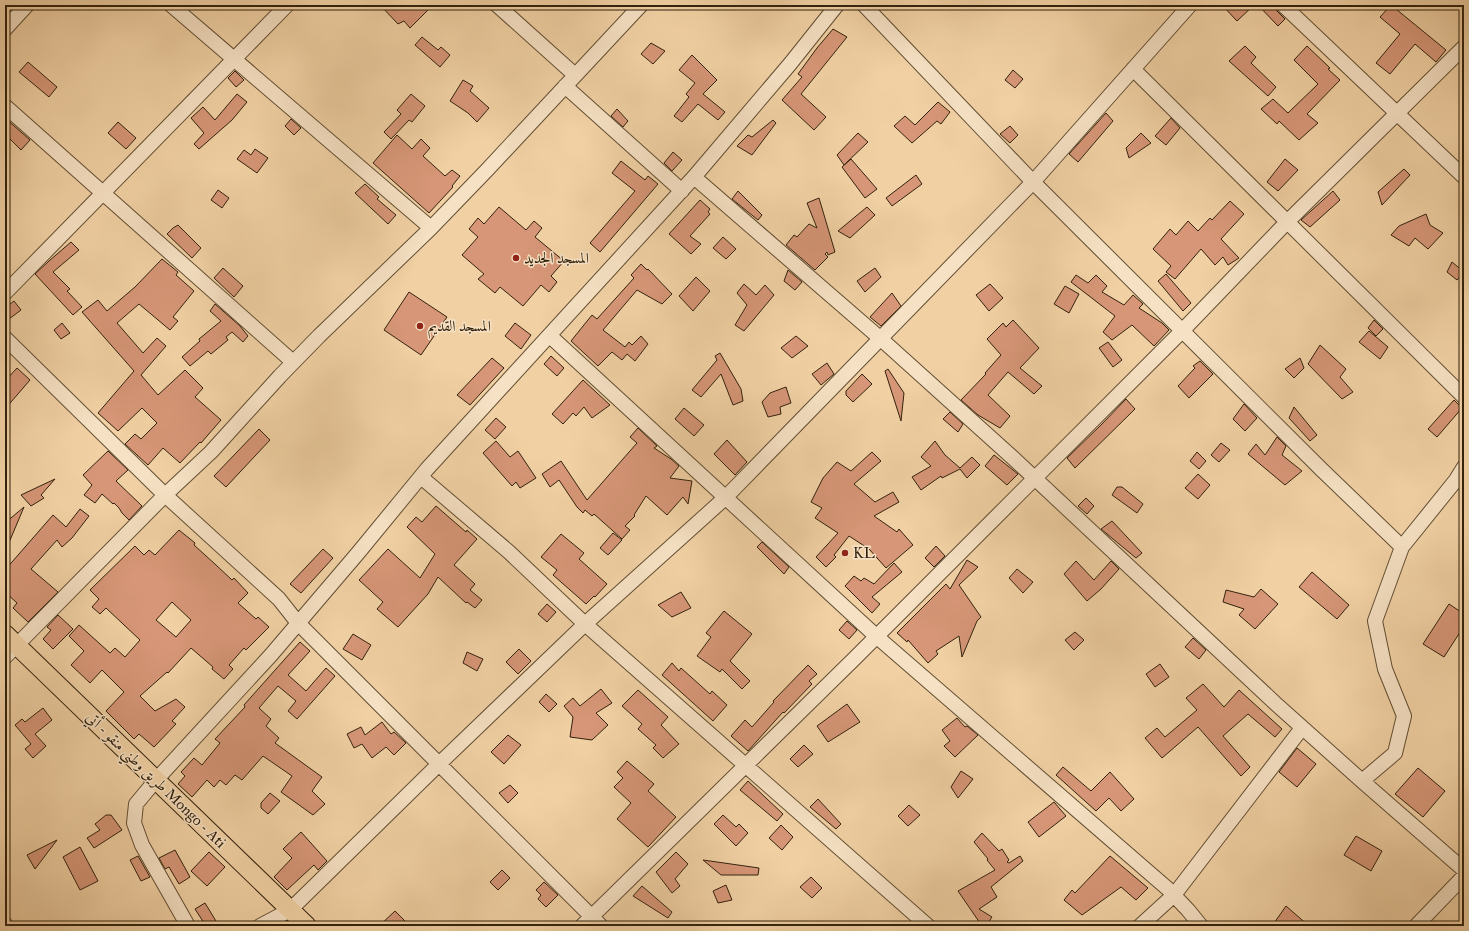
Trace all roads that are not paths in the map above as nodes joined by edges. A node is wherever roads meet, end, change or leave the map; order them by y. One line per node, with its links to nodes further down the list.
1 (27, 5): 10 (street)
2 (171, 5): 12 (street)
3 (287, 5): 12 (street)
4 (497, 5): 14 (street)
5 (641, 5): 14 (street)
6 (838, 5): 19 (street)
7 (864, 5): 20 (street)
8 (1190, 5): 13 (street)
9 (1283, 5): 17 (street)
10 (5, 29)
11 (1464, 47): 17 (street)
12 (234, 59): 22 (street); 24 (street)
13 (1133, 69): 20 (street); 23 (street)
14 (575, 75): 15 (street)
15 (565, 86): 21 (street); 24 (street)
16 (5, 106): 22 (street)
17 (1397, 113): 18 (street); 23 (street)
18 (1464, 176)
19 (694, 177): 21 (street); 29 (street)
20 (1034, 182): 26 (street); 29 (street)
21 (682, 191): 27 (street)
22 (103, 193): 25 (street); 30 (street)
23 (1287, 222): 26 (street); 31 (street)
24 (431, 228): 30 (street)
25 (5, 293)
26 (1183, 330): 34 (street); 37 (street)
27 (550, 336): 33 (street); 36 (street)
28 (5, 338): 35 (street)
29 (881, 340): 34 (street); 36 (street)
30 (293, 362): 35 (street)
31 (1464, 397)
32 (1464, 467): 37 (street)
33 (421, 477): 38 (street); 39 (street)
34 (1034, 478): 40 (street); 42 (street)
35 (165, 495): 38 (street); 41 (street)
36 (726, 498): 39 (street); 40 (street)
37 (1402, 547): 46 (street)
38 (298, 624): 43 (street); 45 (street)
39 (585, 624): 43 (street); 44 (street)
40 (876, 636): 44 (street); 49 (street)
41 (9, 646): 45 (main road, طريق وطني منقو - أتي Mongo - Ati)
42 (1302, 728): 46 (street); 49 (street)
43 (439, 764): 50 (street); 51 (street)
44 (745, 766): 51 (street); 55 (street)
45 (156, 780): 50 (main road, طريق وطني منقو - أتي Mongo - Ati); 52 (street)
46 (1362, 781): 47 (street)
47 (1464, 870)
48 (1464, 876): 58 (street)
49 (1174, 895): 56 (street); 57 (street)
50 (290, 910): 53 (street); 54 (main road, طريق وطني منقو - أتي Mongo - Ati)
51 (592, 923)
52 (188, 926)
53 (260, 926)
54 (307, 926)
55 (928, 926)
56 (1140, 926)
57 (1201, 926)
58 (1416, 926)

